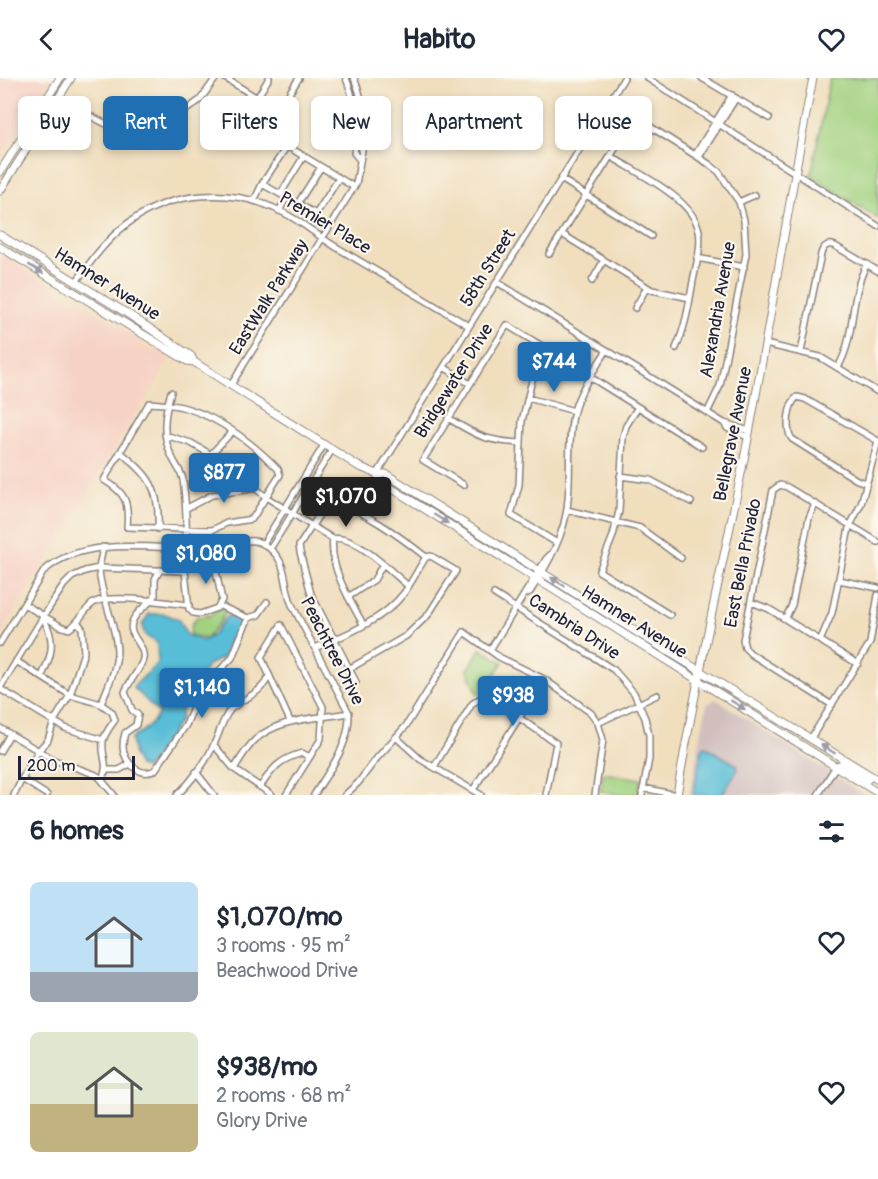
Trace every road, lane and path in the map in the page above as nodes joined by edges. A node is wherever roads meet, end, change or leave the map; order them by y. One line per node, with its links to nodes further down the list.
1 (60, 78): 29 (main road)
2 (70, 78): 15 (main road)
3 (216, 78): 20 (street)
4 (225, 78): 14 (street)
5 (239, 78): 14 (street)
6 (269, 78): 17 (street)
7 (299, 78): 18 (street)
8 (346, 78): 27 (street, EastWalk Parkway)
9 (354, 78): 27 (street, EastWalk Parkway)
10 (624, 78): 32 (street, 58th Street)
11 (647, 78): 22 (street)
12 (702, 78): 19 (street)
13 (813, 78): 30 (main road, Bellegrave Avenue)
14 (235, 84): 16 (street)
15 (59, 96)
16 (254, 96)
17 (258, 96)
18 (288, 96)
19 (734, 97): 21 (street); 22 (street)
20 (91, 116)
21 (770, 118)
22 (718, 123): 26 (street); 30 (street)
23 (25, 150): 35 (main road)
24 (304, 156): 28 (street); 33 (street); 36 (street)
25 (610, 156): 26 (street, Alexandria Avenue); 37 (street); 51 (street)
26 (697, 156): 41 (street, Alexandria Avenue)
27 (360, 160): 34 (street, EastWalk Parkway)
28 (321, 167): 31 (street); 42 (street)
29 (0, 172)
30 (795, 172): 44 (street); 64 (main road, Bellegrave Avenue)
31 (339, 178): 34 (street); 42 (street)
32 (561, 179): 37 (street); 58 (street, 58th Street)
33 (262, 184): 36 (street); 40 (street)
34 (354, 187): 48 (street, EastWalk Parkway)
35 (0, 191)
36 (280, 193): 39 (street)
37 (586, 195): 45 (street); 47 (street)
38 (755, 195): 41 (street)
39 (287, 197): 42 (street); 43 (street)
40 (254, 201): 43 (street, Premier Place); 57 (street, Premier Place)
41 (739, 202): 54 (street, Alexandria Avenue)
42 (298, 203)
43 (279, 211): 48 (street, Premier Place)
44 (878, 226)
45 (562, 234): 50 (street); 52 (street)
46 (0, 235): 57 (main road, Hamner Avenue)
47 (651, 236)
48 (323, 239): 62 (street, Premier Place); 74 (street, EastWalk Parkway)
49 (0, 247): 63 (main road, Hamner Avenue, one-way to 63)
50 (549, 254)
51 (697, 258): 54 (street); 60 (street)
52 (604, 260): 56 (street); 59 (street)
53 (867, 264): 55 (street); 68 (street); 71 (street)
54 (744, 267): 81 (street, Alexandria Avenue)
55 (878, 271)
56 (592, 281)
57 (76, 282): 67 (main road, Hamner Avenue)
58 (497, 282): 62 (street, 58th Street); 66 (street)
59 (647, 287): 60 (street); 61 (street)
60 (690, 298): 65 (street)
61 (635, 308)
62 (469, 326): 70 (street, 58th Street)
63 (152, 339): 67 (main road); 69 (main road, Hamner Avenue)
64 (765, 344): 68 (street); 84 (main road, Bellegrave Avenue)
65 (676, 348)
66 (607, 350): 72 (street); 81 (street)
67 (186, 352): 69 (main road, Hamner Avenue)
68 (801, 352): 71 (street)
69 (194, 362): 74 (main road, Hamner Avenue)
70 (444, 367): 73 (street); 94 (street, 58th Street)
71 (838, 367): 75 (street)
72 (590, 377): 79 (street); 80 (street)
73 (470, 384): 77 (street, Bridgewater Drive); 82 (street, Bridgewater Drive)
74 (231, 385): 88 (main road, Hamner Avenue)
75 (877, 389)
76 (171, 392): 78 (street)
77 (528, 398): 80 (street); 87 (street)
78 (167, 405): 83 (street); 85 (street); 91 (street)
79 (638, 407): 89 (street); 95 (street)
80 (574, 411): 105 (street)
81 (707, 413): 84 (street)
82 (448, 418): 87 (street); 97 (street, Bridgewater Drive)
83 (232, 432): 92 (street); 100 (street)
84 (748, 434): 156 (main road, Bellegrave Avenue)
85 (165, 435): 92 (street); 103 (street)
86 (878, 441): 96 (street); 96 (street)
87 (520, 443): 114 (street)
88 (324, 445): 90 (main road, Hamner Avenue); 104 (street)
89 (702, 447)
90 (332, 450): 94 (main road, Hamner Avenue); 106 (street)
91 (120, 452): 110 (street); 110 (street)
92 (211, 454): 93 (street)
93 (240, 474): 98 (street); 99 (street)
94 (377, 474): 126 (main road, Hamner Avenue); 127 (main road, Hamner Avenue, one-way to 127)
95 (620, 476): 101 (street); 107 (street)
96 (866, 483): 109 (street)
97 (464, 485)
98 (256, 488): 99 (street); 100 (street)
99 (235, 490): 103 (street)
100 (266, 497): 104 (street); 111 (street)
101 (691, 502)
102 (815, 504): 109 (street); 137 (street, East Bella Privado); 145 (street)
103 (187, 508): 111 (street)
104 (285, 509): 106 (street); 115 (street)
105 (567, 510): 107 (street); 114 (street)
106 (292, 513): 108 (street); 118 (street)
107 (616, 523): 121 (street); 142 (street)
108 (312, 526): 112 (street); 119 (street); 148 (street)
109 (850, 526): 113 (street); 128 (street)
110 (158, 529): 111 (street)
111 (187, 529): 117 (street)
112 (333, 540): 122 (street); 133 (street)
113 (878, 542)
114 (557, 543): 126 (street)
115 (263, 544): 117 (street); 118 (street, Peachtree Drive)
116 (104, 547): 117 (street); 123 (street); 138 (street)
117 (187, 549): 120 (street)
118 (270, 549): 151 (street, Peachtree Drive)
119 (426, 557): 129 (street); 155 (street)
120 (187, 558): 125 (street); 140 (street)
121 (681, 558)
122 (383, 564): 129 (street); 133 (street)
123 (99, 568): 124 (street); 134 (street); 143 (street)
124 (160, 570): 125 (street); 135 (street)
125 (185, 571): 139 (street)
126 (541, 571): 127 (street); 156 (main road, Hamner Avenue, one-way to 126)
127 (536, 579): 141 (street); 160 (main road, Hamner Avenue)
128 (839, 580): 130 (street); 149 (street)
129 (408, 586): 147 (street)
130 (878, 588)
131 (494, 594): 141 (street, Cambria Drive)
132 (878, 595): 154 (street)
133 (348, 597): 147 (street)
134 (104, 600): 135 (street); 146 (street); 166 (street)
135 (152, 600): 139 (street); 183 (street)
136 (267, 602): 144 (street)
137 (751, 602): 145 (street); 167 (street, East Bella Privado)
138 (24, 604): 143 (street); 150 (street)
139 (189, 605): 140 (street)
140 (220, 606): 144 (street)
141 (517, 609): 152 (street); 165 (street, Cambria Drive)
142 (670, 615)
143 (43, 616): 146 (street); 153 (street); 157 (street)
144 (248, 618): 183 (street)
145 (785, 619): 149 (street)
146 (78, 623): 163 (street)
147 (363, 624): 148 (street)
148 (334, 639): 151 (street); 155 (street)
149 (820, 640): 154 (street)
150 (0, 643)
151 (315, 648): 168 (street, Peachtree Drive)
152 (490, 650): 159 (street); 176 (street)
153 (16, 661): 157 (street); 162 (street)
154 (858, 664): 167 (street)
155 (349, 669): 161 (street)
156 (699, 669): 160 (main road, Bellegrave Avenue); 177 (main road, Hamner Avenue)
157 (42, 676): 163 (street)
158 (270, 676): 170 (street); 171 (street); 179 (street)
159 (544, 679): 169 (street); 173 (street)
160 (697, 679): 184 (main road, Hamner Avenue, one-way to 184); 209 (main road, Bellegrave Avenue)
161 (356, 682)
162 (0, 689): 172 (street)
163 (70, 695): 166 (street); 172 (street)
164 (657, 695): 165 (street)
165 (639, 703): 173 (street); 193 (street, Cambria Drive)
166 (101, 705): 178 (street)
167 (832, 705): 177 (street)
168 (349, 713): 170 (street); 203 (street, Peachtree Drive)
169 (519, 717): 185 (street); 194 (street); 206 (street)
170 (322, 718): 171 (street); 182 (street)
171 (290, 721): 186 (street)
172 (54, 722): 178 (street); 181 (street)
173 (598, 723): 207 (street)
174 (0, 728): 175 (street)
175 (10, 734): 180 (street); 181 (street)
176 (397, 738): 185 (street); 204 (street)
177 (811, 738): 191 (main road, Hamner Avenue, one-way to 177)
178 (104, 740): 187 (street)
179 (214, 745): 186 (street); 188 (street)
180 (0, 751)
181 (38, 752): 189 (street); 190 (street)
182 (310, 757): 192 (street); 202 (street)
183 (130, 764): 187 (street)
184 (836, 766): 191 (main road); 195 (main road, Hamner Avenue); 210 (street)
185 (434, 767): 194 (street)
186 (234, 769): 192 (street)
187 (107, 770): 190 (street)
188 (196, 772): 199 (street); 200 (street)
189 (22, 779): 196 (street); 197 (street)
190 (102, 780): 198 (street)
191 (878, 782)
192 (260, 787): 201 (street)
193 (643, 788): 208 (street, Cambria Drive); 209 (street)
194 (473, 790): 205 (street)
195 (878, 793)
196 (14, 795)
197 (47, 795)
198 (114, 795)
199 (177, 795)
200 (214, 795)
201 (272, 795)
202 (286, 795)
203 (314, 795)
204 (345, 795)
205 (481, 795)
206 (546, 795)
207 (595, 795)
208 (642, 795)
209 (677, 795)
210 (818, 795)

